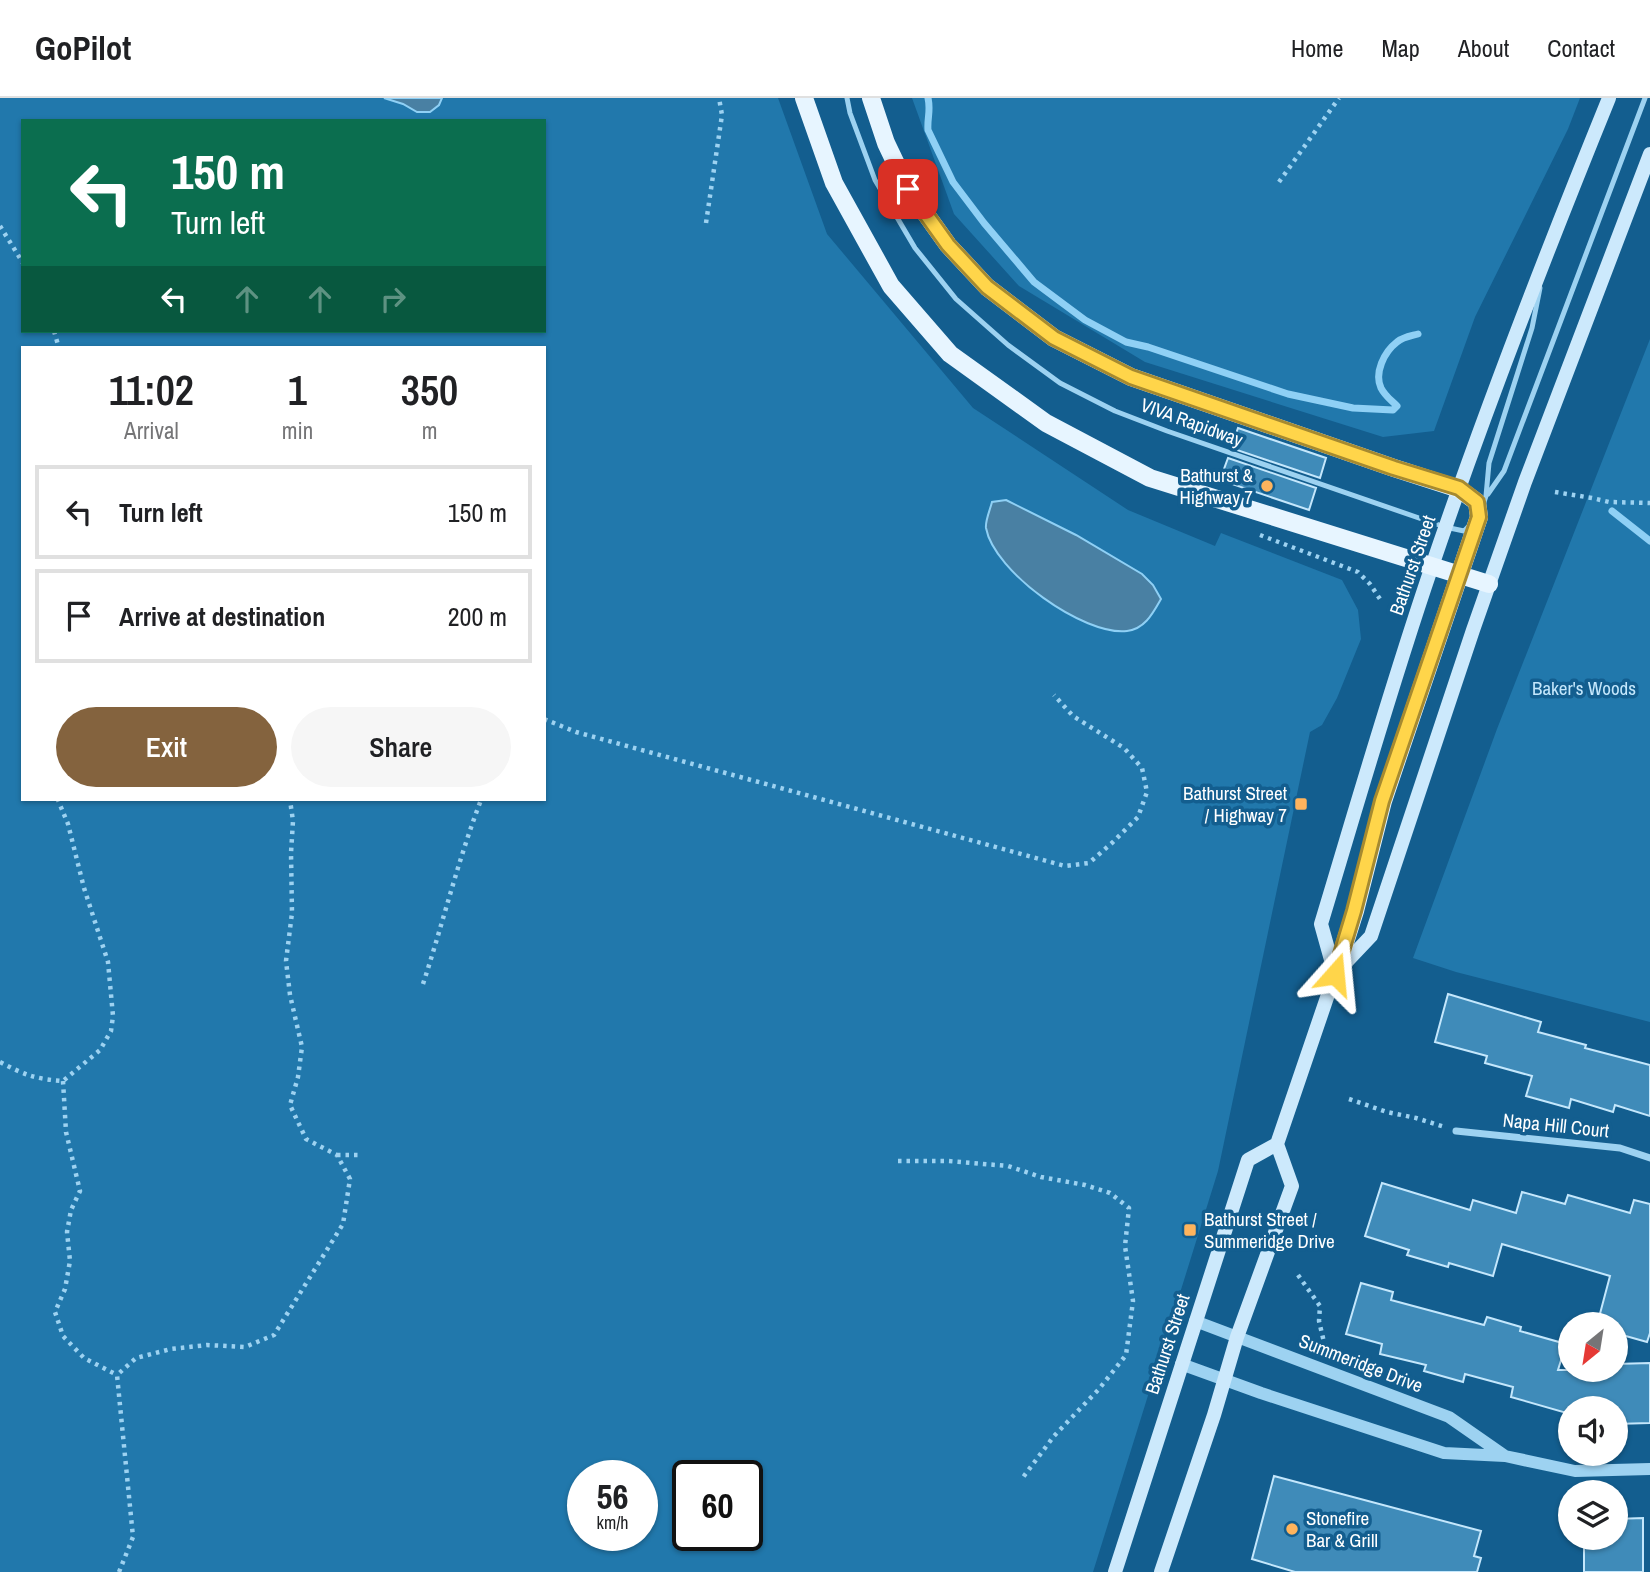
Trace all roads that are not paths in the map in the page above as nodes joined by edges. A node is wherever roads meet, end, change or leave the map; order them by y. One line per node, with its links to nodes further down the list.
1 (804, 98): 12 (main road)
2 (847, 98): 11 (lane, VIVA Rapidway)
3 (870, 98): 8 (main road)
4 (1609, 98): 7 (main road, Bathurst Street)
5 (1645, 98): 9 (lane)
6 (1650, 155): 14 (main road)
7 (1547, 251): 8 (main road, Bathurst Street); 9 (lane)
8 (1459, 488): 10 (main road); 11 (main road, Bathurst Street)
9 (1486, 496): 10 (lane)
10 (1479, 517): 11 (lane); 13 (main road)
11 (1446, 527): 12 (main road, Bathurst Street)
12 (1432, 567): 13 (main road); 15 (main road, Bathurst Street)
13 (1459, 575): 14 (main road); 15 (main road)
14 (1489, 584): 15 (main road)
15 (1335, 974): 17 (main road)
16 (1457, 1131): 18 (street, Napa Hill Court)
17 (1277, 1144): 19 (main road, Bathurst Street); 20 (main road)
18 (1650, 1157)
19 (1195, 1321): 20 (street, Summeridge Drive); 21 (main road, Bathurst Street)
20 (1237, 1337): 22 (main road); 23 (street, Summeridge Drive)
21 (1181, 1364): 22 (street, Summeridge Drive); 25 (main road, Bathurst Street)
22 (1224, 1380): 23 (street, Summeridge Drive); 26 (main road)
23 (1505, 1456): 24 (street, Summeridge Drive)
24 (1650, 1469)
25 (1115, 1572)
26 (1161, 1572)

